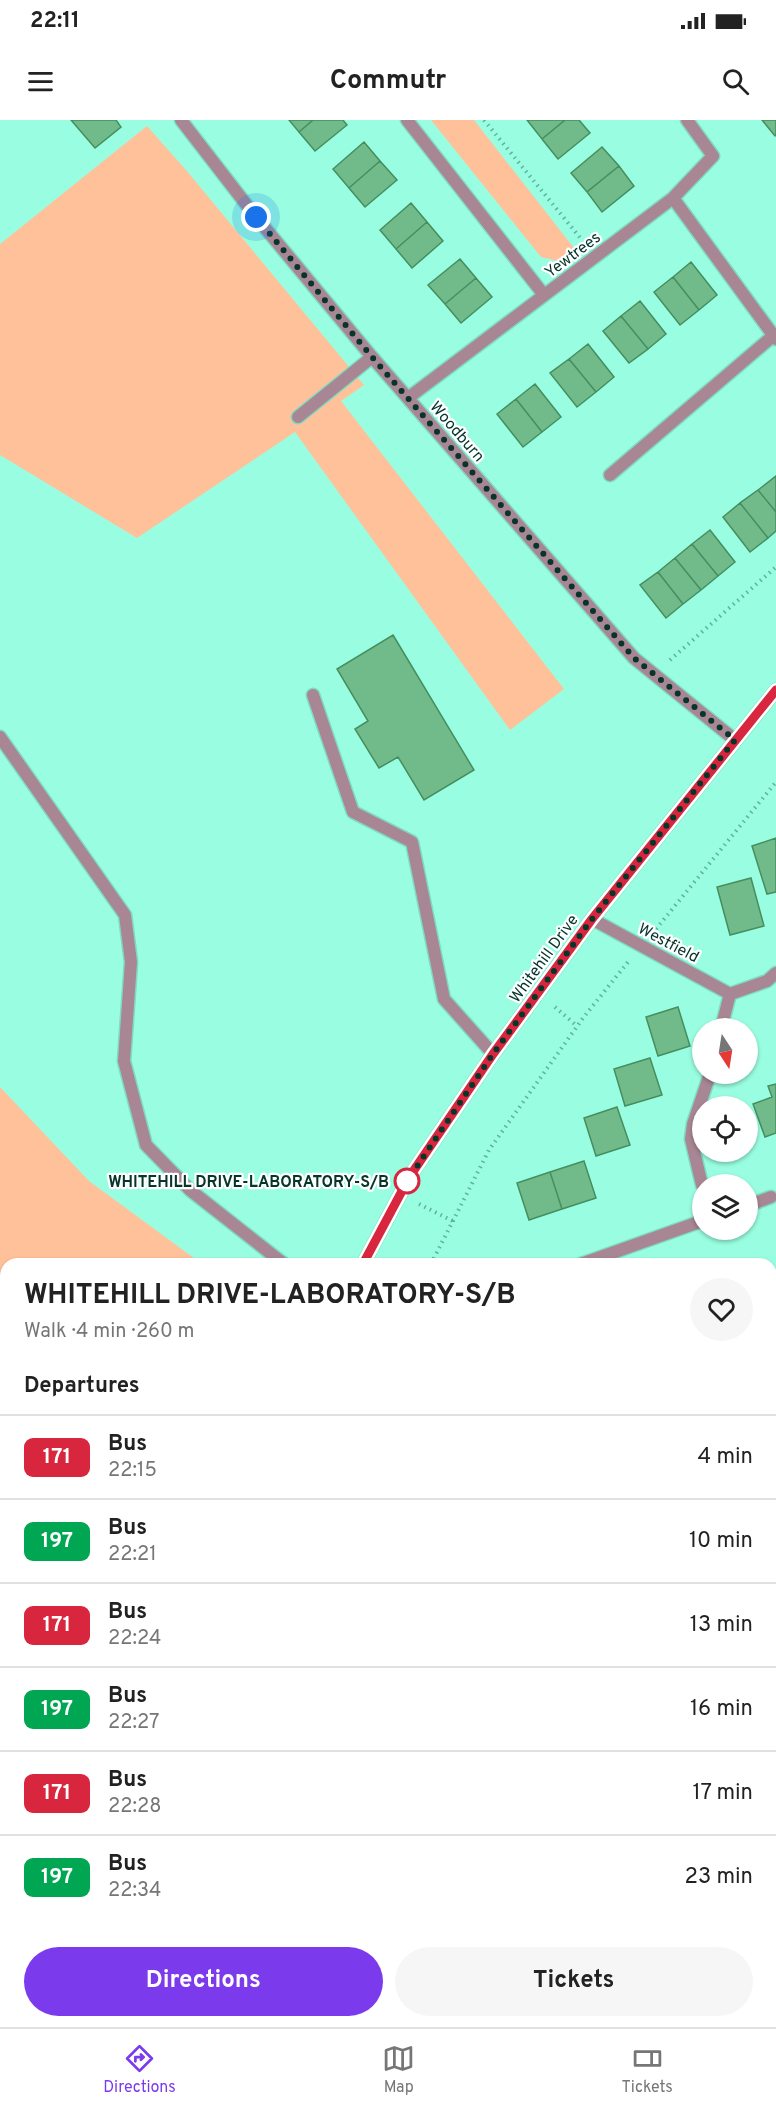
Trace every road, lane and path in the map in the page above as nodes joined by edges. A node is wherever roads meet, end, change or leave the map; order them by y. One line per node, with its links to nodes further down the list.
1 (182, 120): 9 (street, Woodburn)
2 (407, 120): 7 (street)
3 (484, 120): 6 (path)
4 (687, 120): 5 (street, Yewtrees)
5 (673, 198): 6 (street, Yewtrees); 8 (street)
6 (595, 257): 7 (street, Yewtrees)
7 (544, 295): 10 (street, Yewtrees)
8 (775, 338): 12 (street)
9 (372, 357): 10 (street, Woodburn); 11 (street)
10 (408, 398): 14 (street, Woodburn)
11 (298, 417)
12 (610, 476)
13 (776, 567): 14 (path)
14 (654, 674): 18 (street, Woodburn)
15 (776, 690): 18 (street, Whitehill Drive)
16 (313, 695): 25 (street)
17 (0, 737): 33 (street)
18 (735, 740): 20 (street, Whitehill Drive)
19 (776, 782): 21 (path)
20 (592, 919): 21 (street, Westfield); 25 (street, Whitehill Drive)
21 (642, 946): 23 (street, Westfield); 31 (path)
22 (776, 973): 23 (street)
23 (730, 994): 24 (street)
24 (724, 1018)
25 (493, 1054): 28 (street, Whitehill Drive)
26 (707, 1084): 27 (street)
27 (699, 1174)
28 (400, 1195): 31 (path); 34 (street, Whitehill Drive)
29 (771, 1197): 30 (street)
30 (758, 1202)
31 (453, 1221): 35 (path)
32 (692, 1225): 36 (street)
33 (276, 1258)
34 (366, 1258)
35 (434, 1258)
36 (598, 1258)

